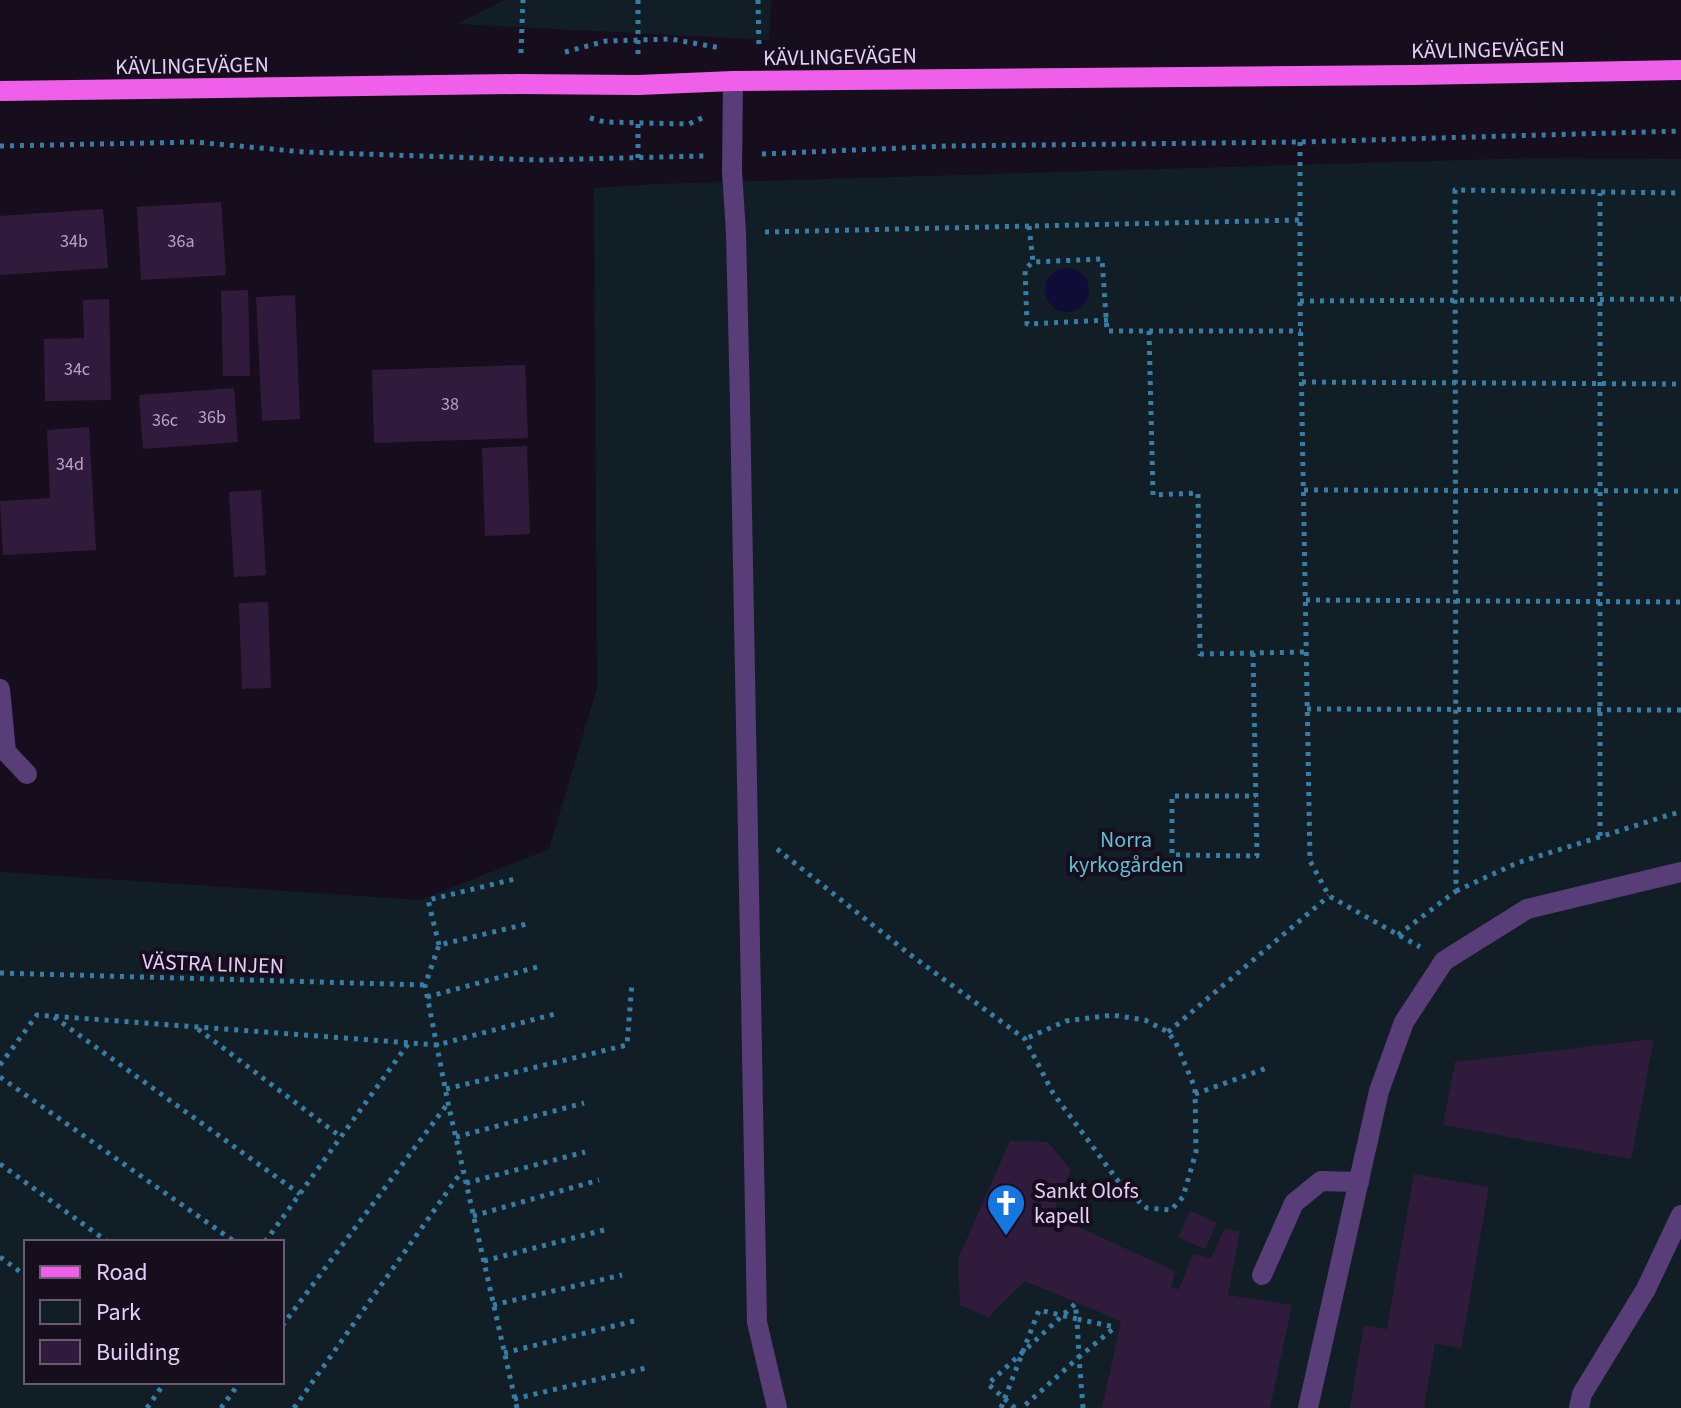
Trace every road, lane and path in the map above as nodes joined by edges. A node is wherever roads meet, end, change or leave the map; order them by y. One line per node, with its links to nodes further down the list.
1 (523, 0): 6 (path)
2 (638, 0): 4 (path)
3 (758, 0): 5 (path)
4 (638, 40)
5 (759, 50)
6 (521, 53)
7 (1681, 70): 8 (main road, KÄVLINGEVÄGEN)
8 (733, 81): 9 (main road, KÄVLINGEVÄGEN); 14 (lane)
9 (0, 91)
10 (639, 123): 15 (path)
11 (1681, 131): 12 (path)
12 (1300, 142): 14 (path); 18 (path)
13 (0, 146): 15 (path)
14 (733, 155): 15 (path); 20 (lane)
15 (638, 158)
16 (1600, 193): 17 (path); 23 (path); 24 (path)
17 (1681, 193)
18 (1300, 220): 19 (path); 25 (path)
19 (1029, 226): 20 (path); 21 (path)
20 (736, 233): 51 (lane)
21 (1033, 262): 26 (path); 26 (path)
22 (1681, 299): 24 (path)
23 (1456, 300): 24 (path); 25 (path); 30 (path)
24 (1601, 300): 31 (path)
25 (1300, 301): 28 (path)
26 (1108, 320): 27 (path)
27 (1149, 331): 28 (path); 42 (path)
28 (1301, 331): 29 (path)
29 (1302, 382): 30 (path); 33 (path)
30 (1456, 383): 31 (path); 34 (path)
31 (1600, 384): 32 (path); 35 (path)
32 (1681, 384)
33 (1304, 490): 34 (path); 37 (path)
34 (1456, 490): 35 (path); 38 (path)
35 (1600, 491): 36 (path); 39 (path)
36 (1681, 491)
37 (1306, 600): 38 (path); 41 (path)
38 (1456, 601): 39 (path); 45 (path)
39 (1600, 601): 40 (path); 46 (path)
40 (1681, 602)
41 (1306, 652): 42 (path); 44 (path)
42 (1253, 653): 49 (path)
43 (0, 689): 48 (lane)
44 (1307, 709): 45 (path); 56 (path)
45 (1456, 709): 46 (path); 55 (path)
46 (1600, 709): 47 (path); 52 (path)
47 (1681, 710)
48 (27, 774)
49 (1256, 796): 49 (path)
50 (1681, 812): 52 (path)
51 (748, 826): 70 (path); 117 (lane)
52 (1600, 836): 55 (path)
53 (1681, 872): 60 (lane)
54 (519, 878): 59 (path)
55 (1456, 891): 58 (path)
56 (1329, 896): 58 (path); 69 (path)
57 (531, 923): 59 (path)
58 (1398, 935): 60 (path)
59 (439, 945): 64 (path)
60 (1444, 961): 86 (lane)
61 (541, 966): 65 (path)
62 (0, 973): 64 (path, VÄSTRA LINJEN)
63 (632, 983): 76 (path)
64 (425, 985): 65 (path)
65 (427, 997): 72 (path)
66 (555, 1014): 72 (path)
67 (53, 1016): 68 (path); 73 (path); 88 (path)
68 (196, 1027): 71 (path); 80 (path)
69 (1168, 1032): 70 (path); 77 (path)
70 (1025, 1039): 77 (path)
71 (409, 1043): 72 (path); 80 (path)
72 (437, 1045): 76 (path)
73 (0, 1065)
74 (1267, 1068): 77 (path)
75 (0, 1077): 93 (path)
76 (446, 1089): 78 (path)
77 (1195, 1094)
78 (448, 1103): 81 (path); 104 (path)
79 (584, 1103): 81 (path)
80 (341, 1137): 88 (path)
81 (456, 1137): 84 (path)
82 (585, 1152): 87 (path)
83 (0, 1164): 92 (path)
84 (463, 1170): 87 (path); 115 (path)
85 (599, 1180): 90 (path)
86 (1359, 1182): 99 (lane); 122 (lane)
87 (466, 1183): 90 (path)
88 (300, 1194): 94 (path)
89 (1681, 1215): 123 (lane)
90 (473, 1216): 96 (path)
91 (608, 1229): 96 (path)
92 (105, 1240)
93 (232, 1240)
94 (266, 1240)
95 (0, 1257): 97 (path)
96 (484, 1261): 100 (path)
97 (24, 1275)
98 (622, 1275): 100 (path)
99 (1262, 1275)
100 (493, 1305): 105 (path)
101 (1062, 1315): 102 (path); 102 (path); 106 (path); 106 (path)
102 (1077, 1319): 107 (path); 107 (path)
103 (634, 1321): 105 (path)
104 (284, 1323)
105 (504, 1353): 111 (path)
106 (1022, 1354): 112 (path); 112 (path)
107 (1079, 1357): 120 (path); 121 (path)
108 (646, 1368): 111 (path)
109 (164, 1384): 113 (path)
110 (239, 1384): 114 (path)
111 (514, 1399): 116 (path)
112 (1004, 1400): 118 (path); 119 (path)
113 (147, 1408)
114 (221, 1408)
115 (294, 1408)
116 (517, 1408)
117 (777, 1408)
118 (1001, 1408)
119 (1015, 1408)
120 (1022, 1408)
121 (1083, 1408)
122 (1308, 1408)
123 (1579, 1408)

